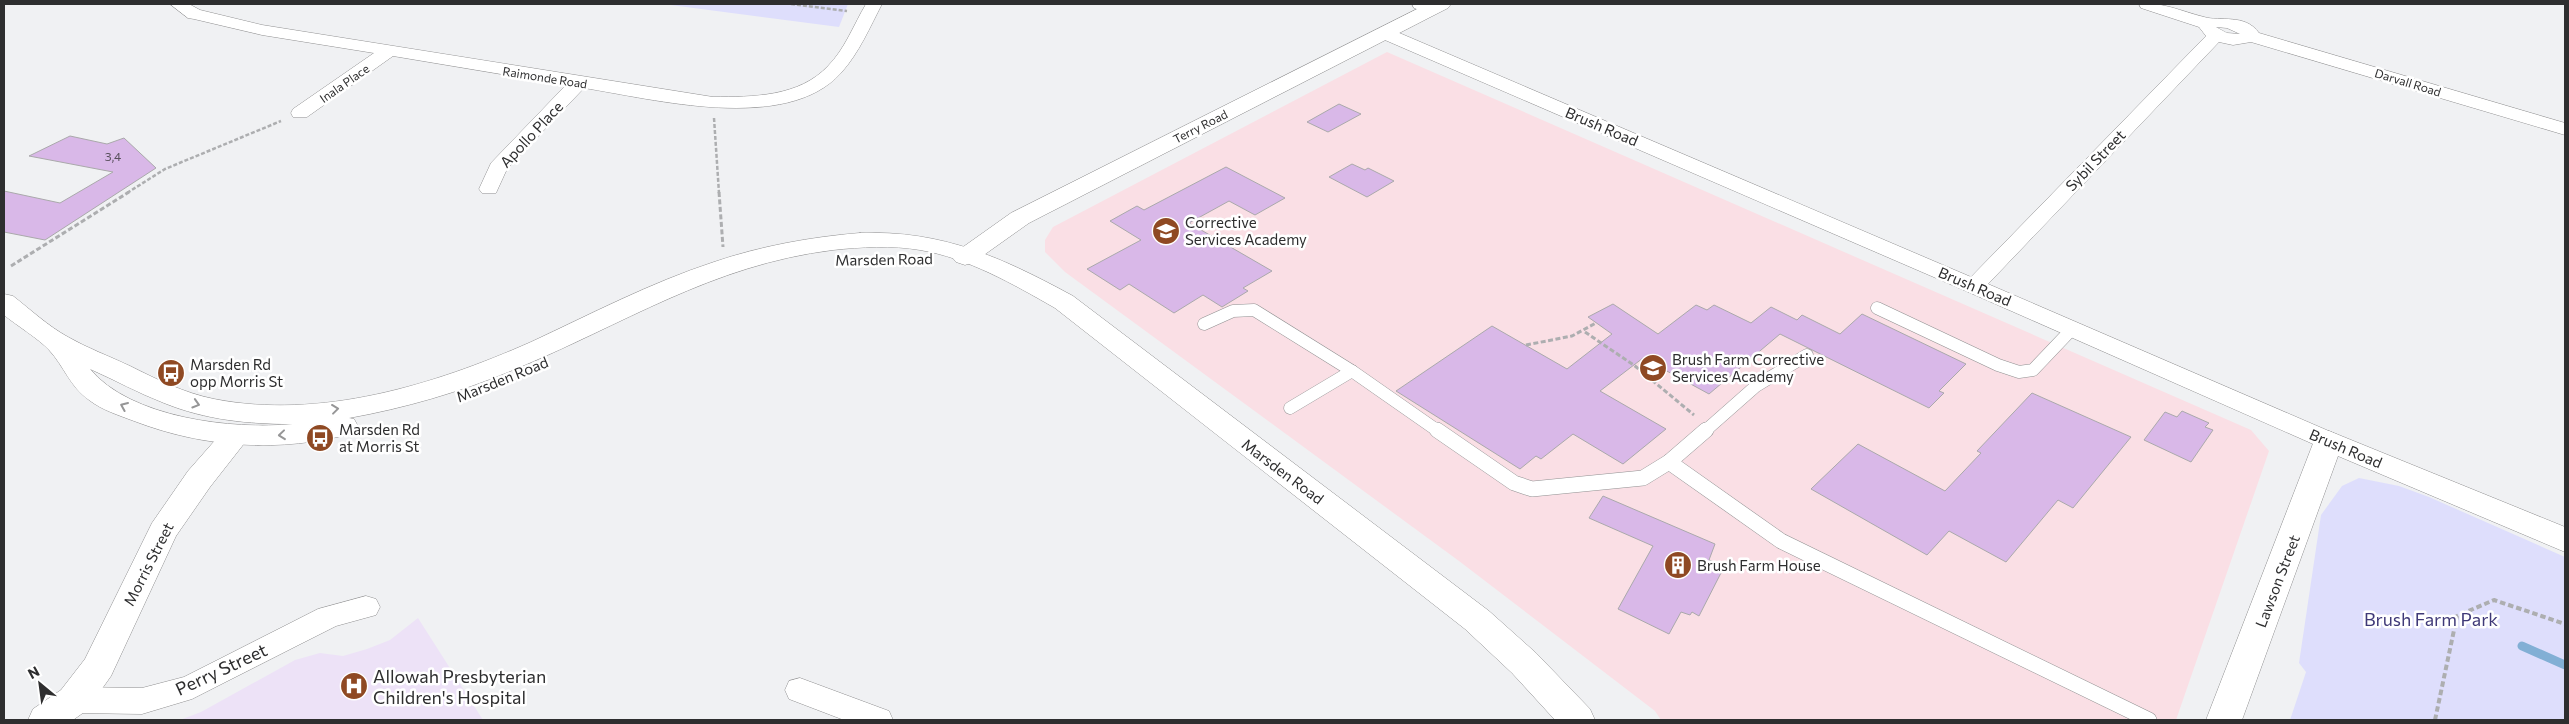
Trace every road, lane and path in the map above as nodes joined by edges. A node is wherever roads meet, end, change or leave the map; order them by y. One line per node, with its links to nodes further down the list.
1 (178, 4): 8 (street, Raimonde Road)
2 (791, 4): 5 (path)
3 (2147, 4): 6 (street)
4 (1430, 6): 7 (main road, Terry Road)
5 (871, 9): 10 (street, Raimonde Road)
6 (2212, 30): 12 (street, Darvall Road); 17 (street, Sybil Street)
7 (1384, 33): 15 (main road, Terry Road); 17 (street, Brush Road)
8 (388, 52): 9 (street, Raimonde Road); 11 (street, Inala Place)
9 (579, 82): 10 (street, Raimonde Road); 13 (street, Apollo Place)
10 (713, 103): 14 (path)
11 (300, 113): 16 (path)
12 (2565, 129)
13 (489, 189)
14 (724, 253)
15 (965, 256): 24 (main road, Marsden Road, one-way to 15); 30 (main road, Marsden Road, one-way to 30); 40 (main road, Marsden Road)
16 (11, 266)
17 (1974, 286): 22 (street, Brush Road)
18 (4, 302): 24 (main road, Marsden Road)
19 (1877, 308): 22 (lane)
20 (1596, 323): 23 (path)
21 (1204, 324): 27 (lane)
22 (2072, 329): 31 (street, Brush Road)
23 (1585, 332): 25 (path); 29 (path)
24 (56, 341): 30 (main road, Marsden Road, one-way to 24)
25 (1526, 345)
26 (1807, 356): 29 (lane)
27 (1352, 371): 28 (lane); 32 (lane)
28 (1290, 408)
29 (1708, 427): 32 (lane)
30 (235, 436): 37 (main road, Morris Street)
31 (2329, 442): 33 (main road, Brush Road); 42 (main road, Lawson Street)
32 (1669, 462): 41 (lane)
33 (2565, 540)
34 (366, 607): 37 (street, Perry Street)
35 (2565, 624): 43 (path)
36 (800, 690): 39 (street)
37 (74, 700): 38 (main road)
38 (46, 720)
39 (878, 720)
40 (1577, 720)
41 (2149, 720)
42 (2224, 720)
43 (2435, 720)

